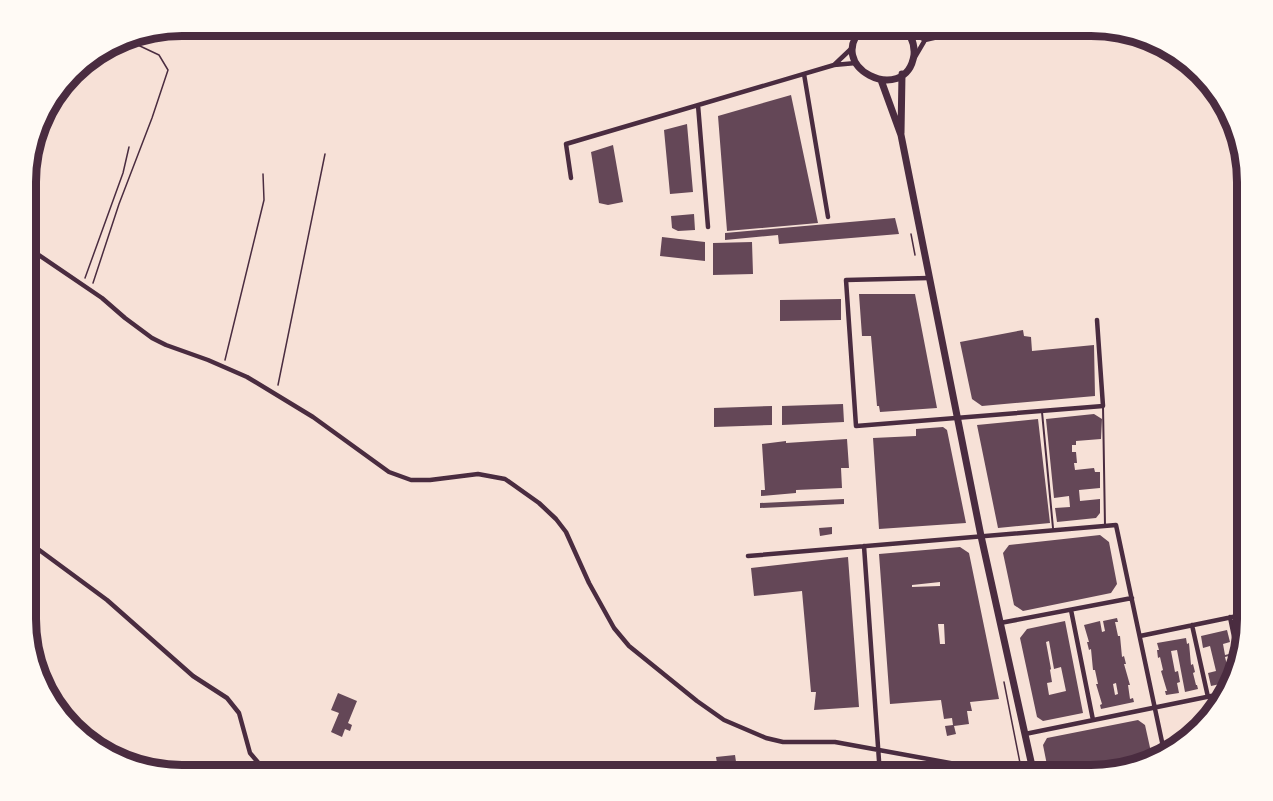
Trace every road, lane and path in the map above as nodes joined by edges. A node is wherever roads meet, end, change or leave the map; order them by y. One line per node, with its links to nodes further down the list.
1 (858, 36): 7 (main road)
2 (909, 36): 8 (main road)
3 (918, 36): 5 (street)
4 (942, 36): 5 (street)
5 (925, 40): 8 (street)
6 (135, 44): 25 (path)
7 (853, 47): 9 (main road); 10 (street)
8 (912, 61): 12 (main road)
9 (856, 63): 10 (street); 13 (main road)
10 (834, 65): 11 (street)
11 (804, 74): 14 (street); 20 (street)
12 (902, 74): 13 (main road); 15 (main road)
13 (881, 80): 15 (main road)
14 (698, 105): 19 (street); 21 (street)
15 (901, 135): 23 (main road)
16 (129, 147): 24 (path)
17 (325, 154): 28 (path)
18 (263, 174): 27 (path)
19 (571, 178)
20 (828, 218)
21 (708, 227)
22 (36, 253): 24 (street)
23 (928, 278): 31 (main road); 31 (street)
24 (83, 285): 25 (street)
25 (91, 290): 27 (street)
26 (1097, 320): 29 (street)
27 (223, 367): 28 (street)
28 (276, 395): 52 (street)
29 (1103, 406): 30 (street); 32 (lane)
30 (1042, 412): 31 (street); 33 (lane)
31 (958, 418): 34 (main road)
32 (1105, 526): 33 (street); 38 (street)
33 (1053, 530): 34 (street)
34 (981, 536): 35 (street); 42 (main road)
35 (864, 546): 37 (street); 52 (street)
36 (36, 548): 53 (street)
37 (748, 556)
38 (1132, 598): 39 (street); 44 (street)
39 (1071, 610): 42 (street); 49 (street)
40 (1237, 616): 41 (street)
41 (1230, 617): 43 (street); 45 (street)
42 (1000, 623): 50 (main road)
43 (1192, 625): 44 (street); 47 (street)
44 (1140, 636): 48 (street)
45 (1235, 642)
46 (1215, 695): 47 (street)
47 (1208, 697): 48 (street)
48 (1155, 708): 49 (street); 51 (street)
49 (1093, 720): 50 (street)
50 (1024, 734): 56 (main road)
51 (1163, 746)
52 (880, 751): 54 (street); 55 (street)
53 (261, 765)
54 (880, 765)
55 (959, 765)
56 (1032, 765)

